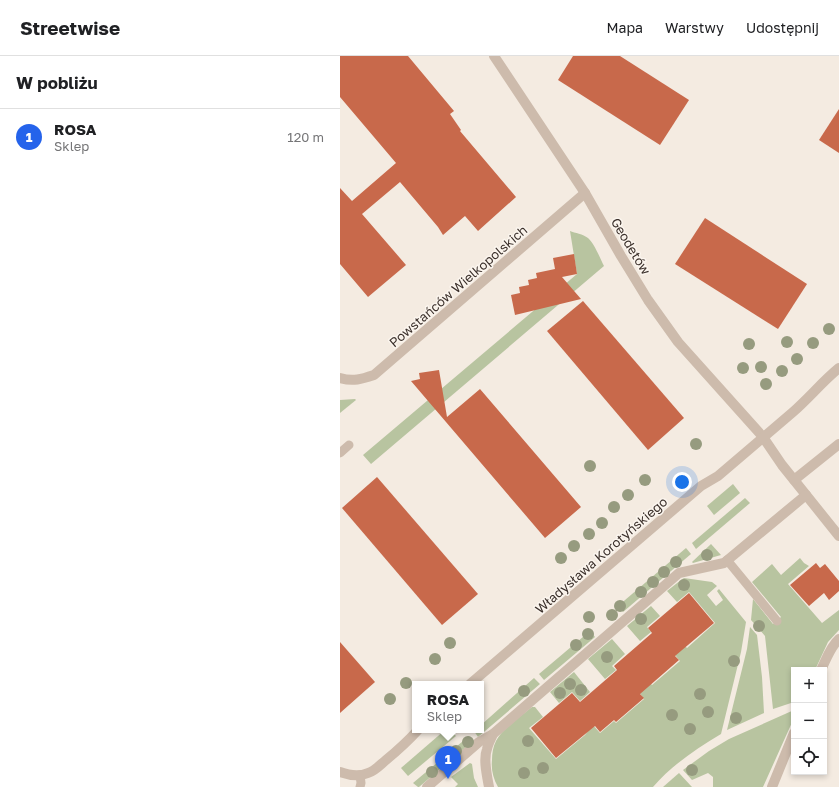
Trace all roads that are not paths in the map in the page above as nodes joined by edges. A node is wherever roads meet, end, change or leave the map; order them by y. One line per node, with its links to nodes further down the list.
1 (494, 56): 2 (street, Geodetów)
2 (585, 193): 4 (street, Powstańców Wielkopolskich); 5 (street, Geodetów)
3 (839, 368): 5 (street, Władysława Korotyńskiego)
4 (340, 378)
5 (763, 437): 9 (street, Geodetów); 16 (street, Władysława Korotyńskiego)
6 (839, 444): 9 (street)
7 (349, 445): 8 (lane)
8 (340, 453)
9 (794, 480): 10 (street, Geodetów)
10 (806, 495): 11 (street, Geodetów); 12 (street)
11 (839, 536)
12 (726, 561): 13 (lane); 18 (street)
13 (777, 621)
14 (839, 639): 15 (street)
15 (822, 667)
16 (474, 681)
17 (415, 733): 21 (street)
18 (493, 734): 23 (street); 24 (street)
19 (792, 739): 25 (street)
20 (340, 772): 21 (street)
21 (356, 775): 22 (lane)
22 (360, 787)
23 (427, 787)
24 (489, 787)
25 (772, 787)

